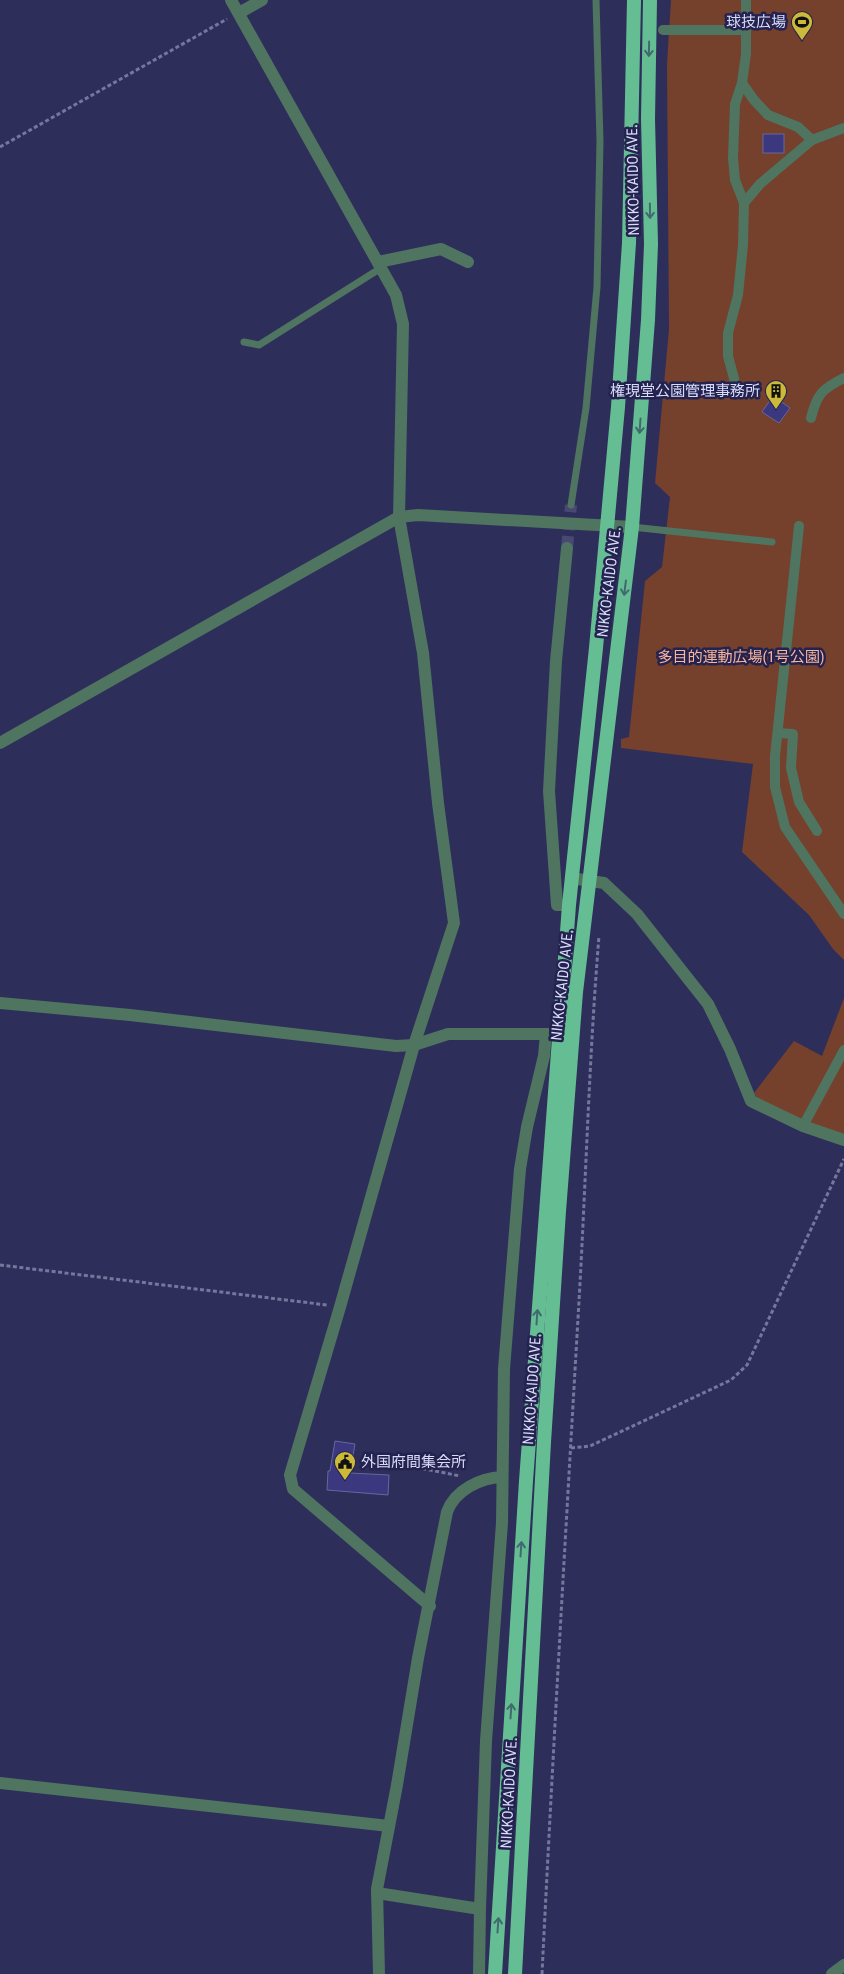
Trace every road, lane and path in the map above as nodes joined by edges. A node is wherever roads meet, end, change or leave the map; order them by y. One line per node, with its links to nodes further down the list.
1 (231, 0): 7 (street)
2 (262, 0): 7 (street)
3 (596, 0): 21 (lane)
4 (634, 0): 23 (highway, NIKKO-KAIDO AVE.)
5 (650, 0): 25 (highway, NIKKO-KAIDO AVE., one-way to 25)
6 (746, 0): 9 (street)
7 (239, 13): 13 (path); 16 (street)
8 (663, 30): 9 (street)
9 (746, 30): 10 (street)
10 (742, 83): 12 (street); 14 (street)
11 (844, 128): 12 (street)
12 (812, 140): 14 (street)
13 (0, 147)
14 (744, 202): 19 (street)
15 (468, 262): 16 (street)
16 (379, 265): 17 (lane); 22 (street)
17 (244, 342)
18 (844, 378): 20 (street)
19 (736, 386)
20 (811, 418)
21 (571, 505)
22 (399, 517): 23 (street); 29 (street); 38 (street)
23 (608, 525): 25 (street); 31 (highway, NIKKO-KAIDO AVE.)
24 (799, 526): 28 (street)
25 (632, 527): 26 (lane); 32 (highway, NIKKO-KAIDO AVE., one-way to 32)
26 (772, 542)
27 (567, 548): 33 (street)
28 (778, 733): 30 (street); 34 (street)
29 (2, 738)
30 (817, 831)
31 (571, 878): 32 (street); 33 (highway, NIKKO-KAIDO AVE.)
32 (589, 880): 40 (street); 58 (highway, NIKKO-KAIDO AVE.)
33 (569, 905): 37 (highway, NIKKO-KAIDO AVE.)
34 (844, 914)
35 (600, 933): 45 (path)
36 (0, 1003): 38 (street)
37 (552, 1034): 38 (street); 47 (street); 57 (highway, NIKKO-KAIDO AVE., one-way to 37)
38 (414, 1045): 44 (street)
39 (844, 1050): 40 (street)
40 (804, 1126): 41 (street)
41 (844, 1140)
42 (844, 1159): 45 (path)
43 (0, 1266): 44 (path)
44 (340, 1307): 49 (street)
45 (571, 1448): 59 (path)
46 (366, 1456): 48 (path)
47 (502, 1477): 48 (street); 53 (street)
48 (480, 1481): 49 (street)
49 (430, 1606): 51 (street)
50 (0, 1783): 51 (street)
51 (389, 1826): 52 (street)
52 (377, 1894): 53 (street); 55 (street)
53 (480, 1909): 56 (street)
54 (844, 1965): 60 (street)
55 (379, 1974)
56 (479, 1974)
57 (495, 1974)
58 (515, 1974)
59 (542, 1974)
60 (832, 1974)

